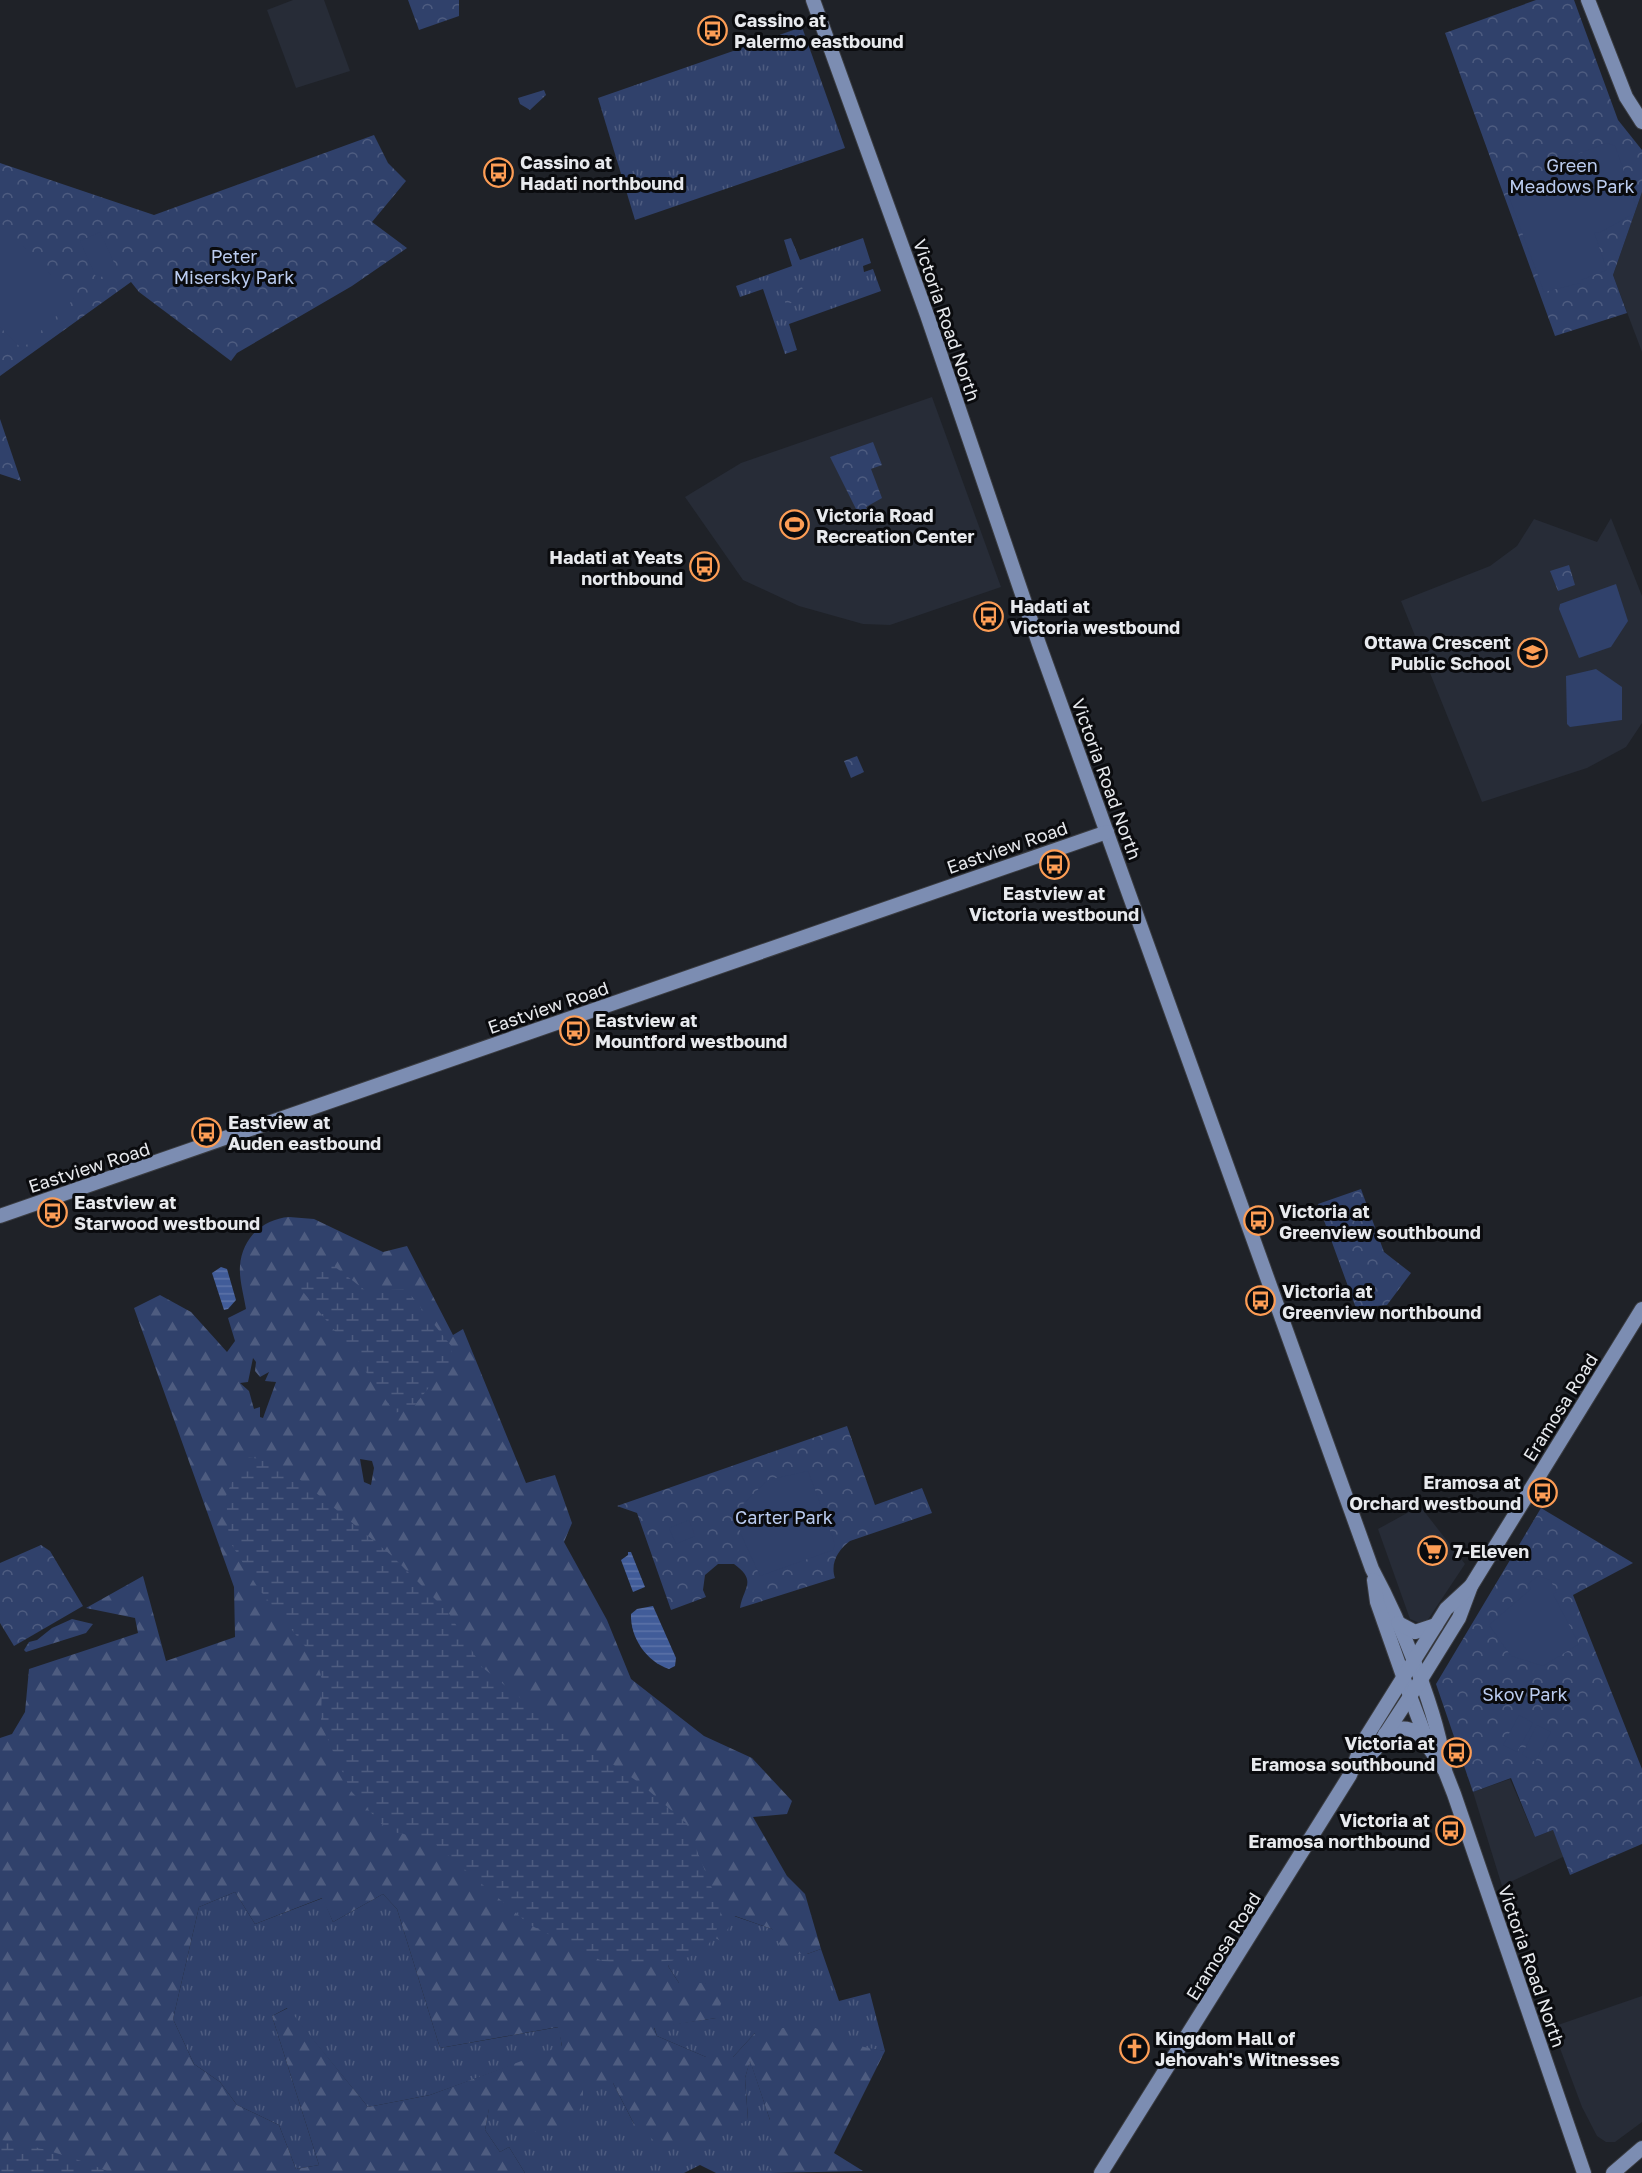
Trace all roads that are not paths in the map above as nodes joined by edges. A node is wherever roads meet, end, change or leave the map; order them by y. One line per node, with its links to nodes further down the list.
1 (813, 0): 4 (main road, Victoria Road North)
2 (1588, 0): 3 (main road)
3 (1642, 122)
4 (1107, 832): 5 (main road, Eastview Road); 7 (main road, Victoria Road North)
5 (0, 1216)
6 (1642, 1309): 8 (main road, Eramosa Road)
7 (1372, 1569): 9 (main road, Victoria Road North); 12 (main road, Victoria Road North)
8 (1471, 1586): 10 (main road, Eramosa Road); 13 (main road, Eramosa Road)
9 (1398, 1623): 10 (main road); 11 (main road, Victoria Road North)
10 (1436, 1624): 11 (main road, Eramosa Road)
11 (1413, 1663): 12 (main road, Eramosa Road); 13 (main road, Victoria Road North)
12 (1403, 1678): 14 (main road, Victoria Road North); 17 (main road, Eramosa Road)
13 (1420, 1681): 14 (main road, Eramosa Road); 18 (main road, Victoria Road North)
14 (1410, 1696): 15 (main road, Eramosa Road); 16 (main road, Victoria Road North)
15 (1385, 1734): 16 (main road); 17 (main road, Eramosa Road)
16 (1427, 1741): 18 (main road, Victoria Road North)
17 (1355, 1767): 20 (main road, Eramosa Road)
18 (1445, 1771): 21 (main road, Victoria Road North)
19 (1642, 2148): 22 (main road)
20 (1101, 2173)
21 (1584, 2173)
22 (1613, 2173)

